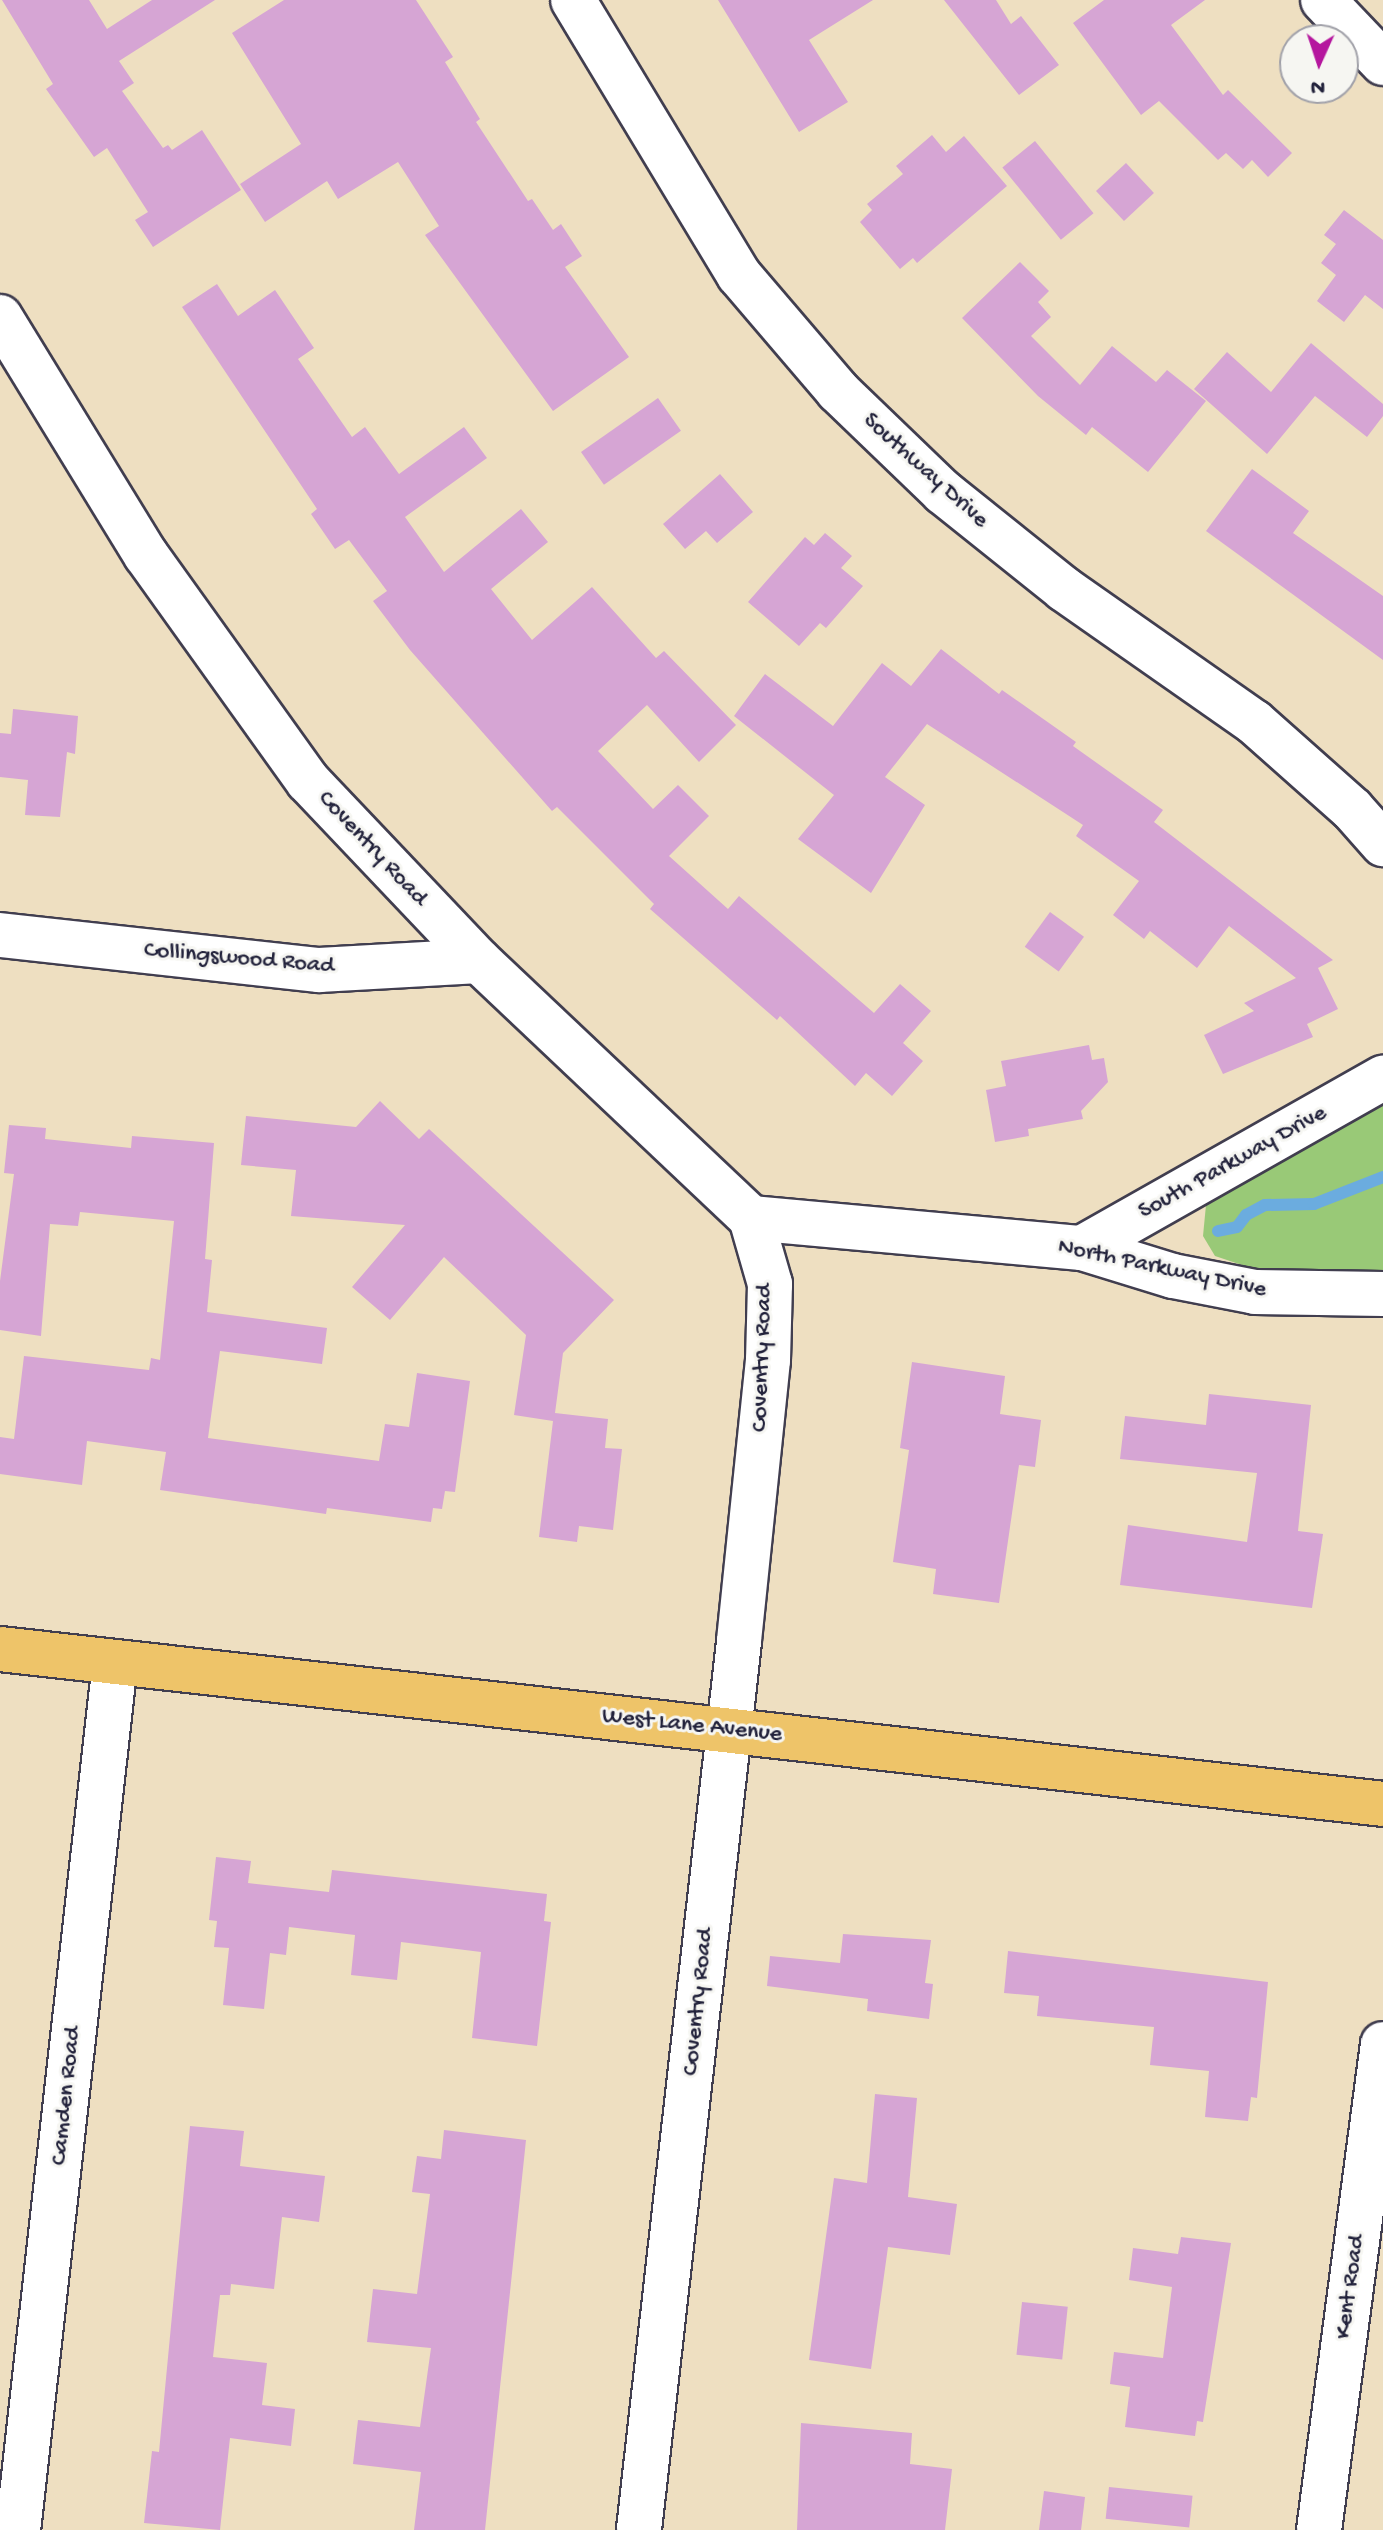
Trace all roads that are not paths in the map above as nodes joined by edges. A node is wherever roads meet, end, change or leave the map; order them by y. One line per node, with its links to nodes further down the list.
1 (573, 0): 5 (street, Southway Drive)
2 (1323, 0): 3 (street)
3 (1383, 63)
4 (0, 317): 7 (street, Coventry Road)
5 (1383, 844)
6 (0, 935): 7 (street, Collingswood Road)
7 (479, 961): 9 (street, Coventry Road)
8 (1383, 1078): 10 (street, South Parkway Drive)
9 (751, 1218): 10 (street, North Parkway Drive); 14 (street, Coventry Road)
10 (1082, 1248): 11 (street, North Parkway Drive)
11 (1383, 1294)
12 (0, 1649): 13 (main road, West Lane Avenue)
13 (115, 1662): 14 (main road, West Lane Avenue); 17 (street, Camden Road)
14 (729, 1730): 15 (main road, West Lane Avenue); 18 (street, Coventry Road)
15 (1383, 1804)
16 (1383, 2044): 19 (street, Kent Road)
17 (18, 2530)
18 (639, 2530)
19 (1319, 2530)

